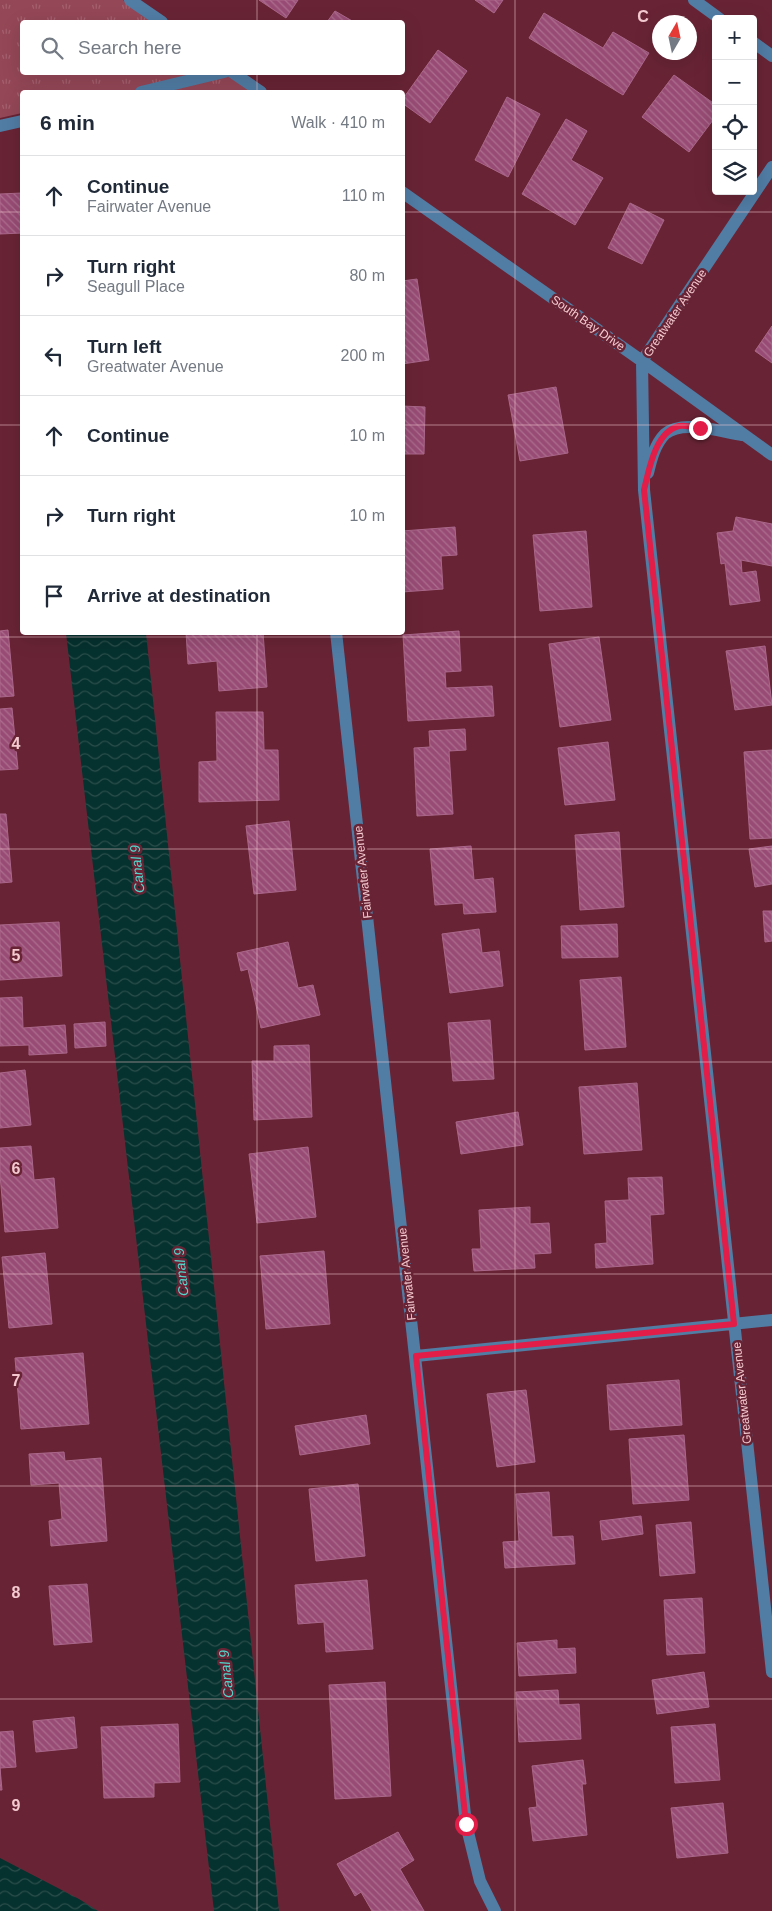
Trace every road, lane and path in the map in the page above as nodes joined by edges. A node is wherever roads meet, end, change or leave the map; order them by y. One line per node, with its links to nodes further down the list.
1 (130, 0): 4 (street)
2 (694, 0): 3 (street)
3 (715, 15)
4 (159, 20)
5 (757, 45): 6 (street)
6 (772, 56)
7 (212, 75): 9 (street)
8 (236, 75): 10 (street)
9 (149, 90)
10 (257, 90)
11 (20, 121): 12 (street)
12 (0, 126)
13 (772, 167): 15 (street, Greatwater Avenue)
14 (405, 194): 15 (street, South Bay Drive)
15 (642, 361): 16 (street, South Bay Drive); 18 (street, Greatwater Avenue)
16 (746, 436): 17 (street, South Bay Drive); 18 (street)
17 (772, 455)
18 (644, 490): 21 (street, Greatwater Avenue)
19 (336, 635): 22 (street, Fairwater Avenue)
20 (772, 1320): 21 (street)
21 (734, 1324): 22 (street); 23 (street, Greatwater Avenue)
22 (416, 1356): 24 (street, Fairwater Avenue)
23 (772, 1672)
24 (495, 1911)

